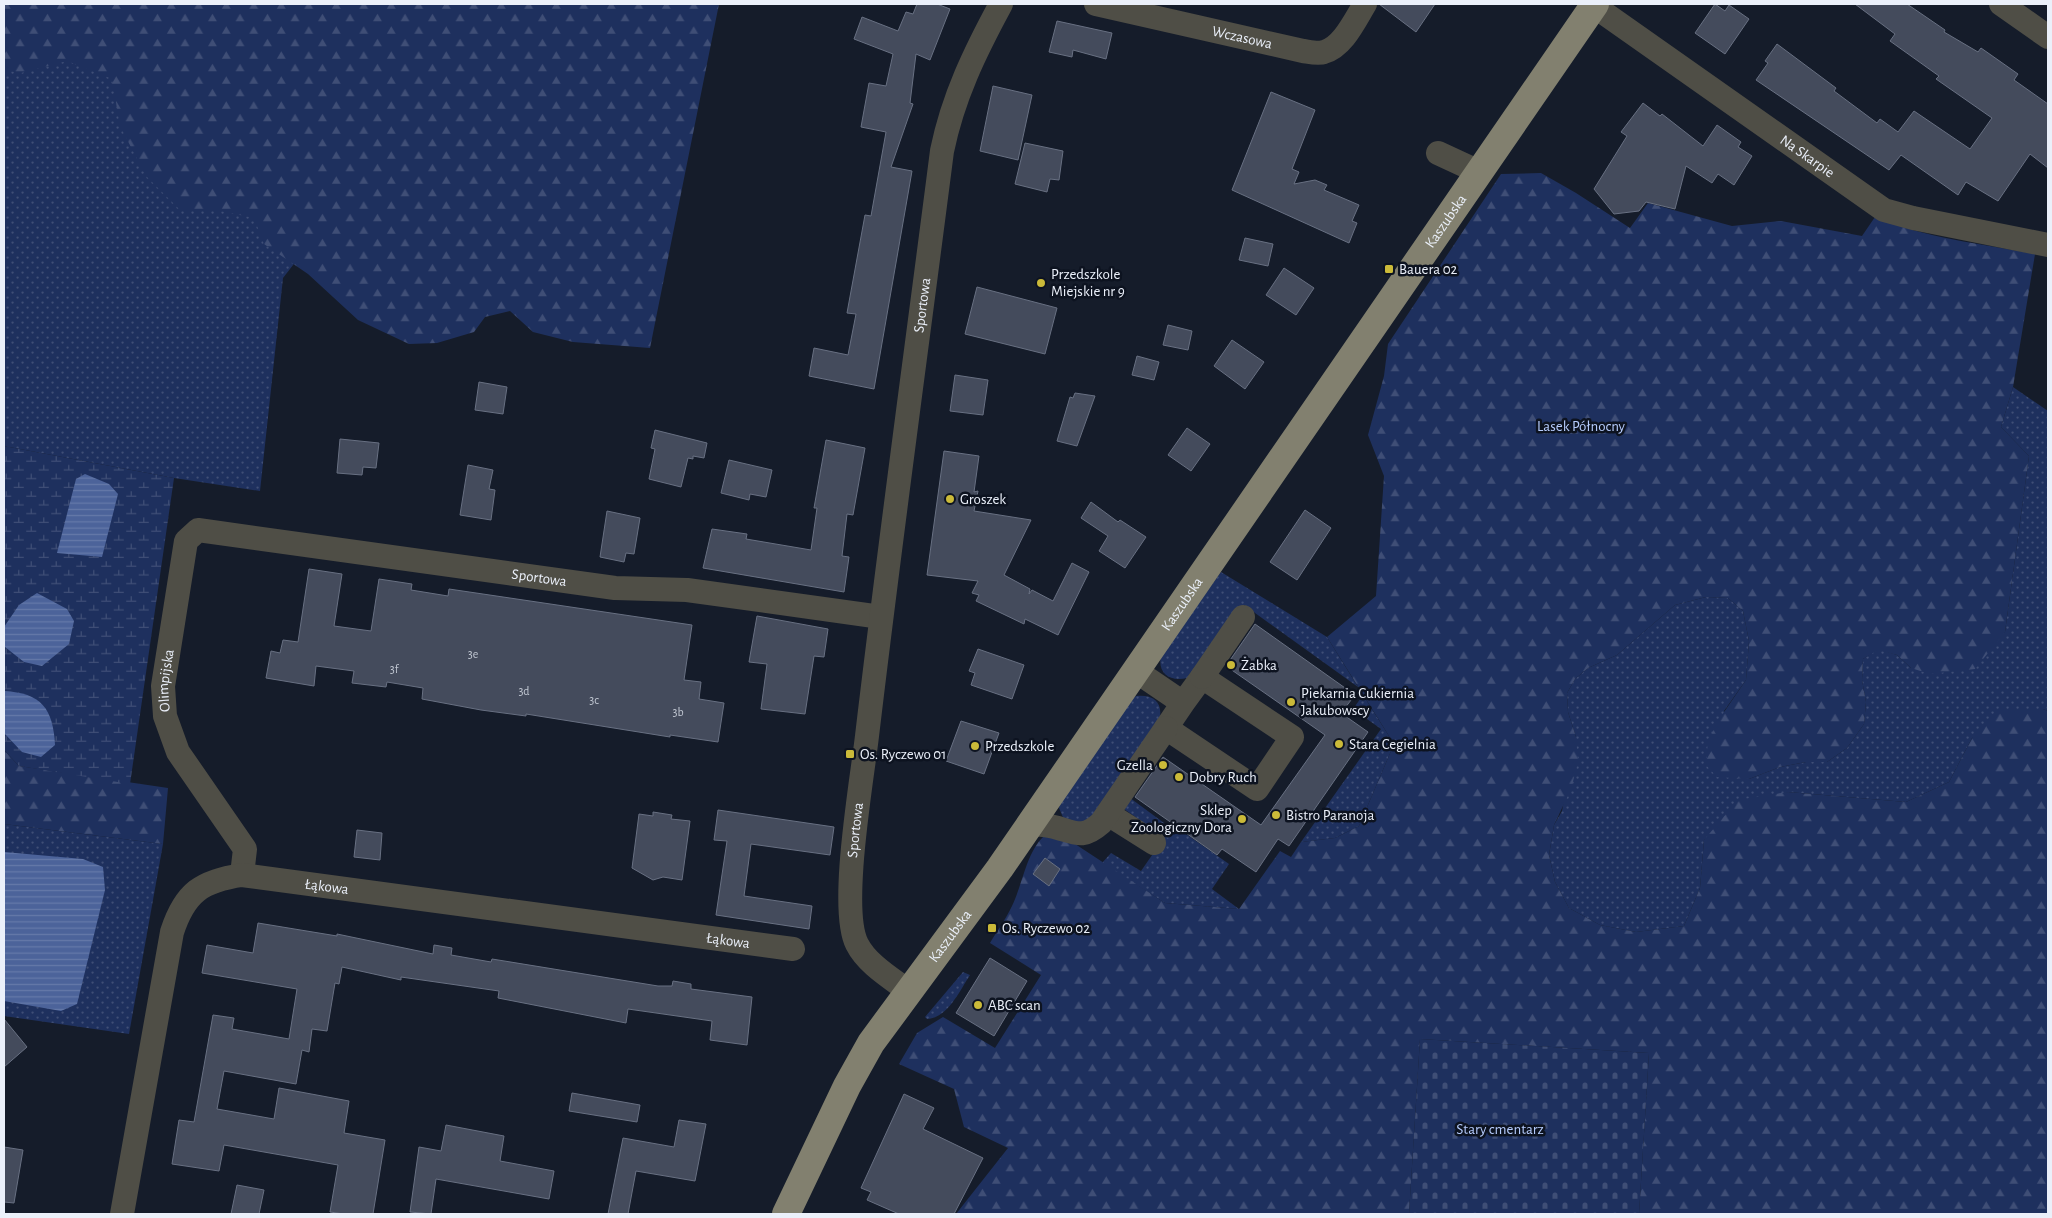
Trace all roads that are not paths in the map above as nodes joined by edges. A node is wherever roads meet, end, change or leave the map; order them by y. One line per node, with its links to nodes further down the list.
1 (1001, 4): 12 (street, Sportowa)
2 (1096, 4): 3 (street, Wczasowa)
3 (1365, 4)
4 (2001, 4): 6 (street)
5 (1594, 5): 8 (main road, Kaszubska); 9 (street, Na Skarpie)
6 (2048, 38)
7 (1438, 153): 8 (street)
8 (1479, 172): 13 (main road, Kaszubska)
9 (2048, 245)
10 (198, 530): 12 (street, Sportowa); 20 (street, Olimpijska)
11 (1243, 617): 14 (street)
12 (881, 618): 22 (street, Sportowa)
13 (1136, 671): 15 (street); 18 (main road, Kaszubska)
14 (1202, 677): 15 (street); 16 (street)
15 (1183, 703): 16 (street)
16 (1166, 728): 17 (street)
17 (1108, 814): 18 (street); 19 (street)
18 (1031, 824): 22 (main road, Kaszubska)
19 (1154, 843)
20 (242, 875): 21 (street, Łąkowa); 23 (street, Łąkowa)
21 (793, 949)
22 (908, 991): 24 (main road, Kaszubska)
23 (122, 1214)
24 (786, 1214)

